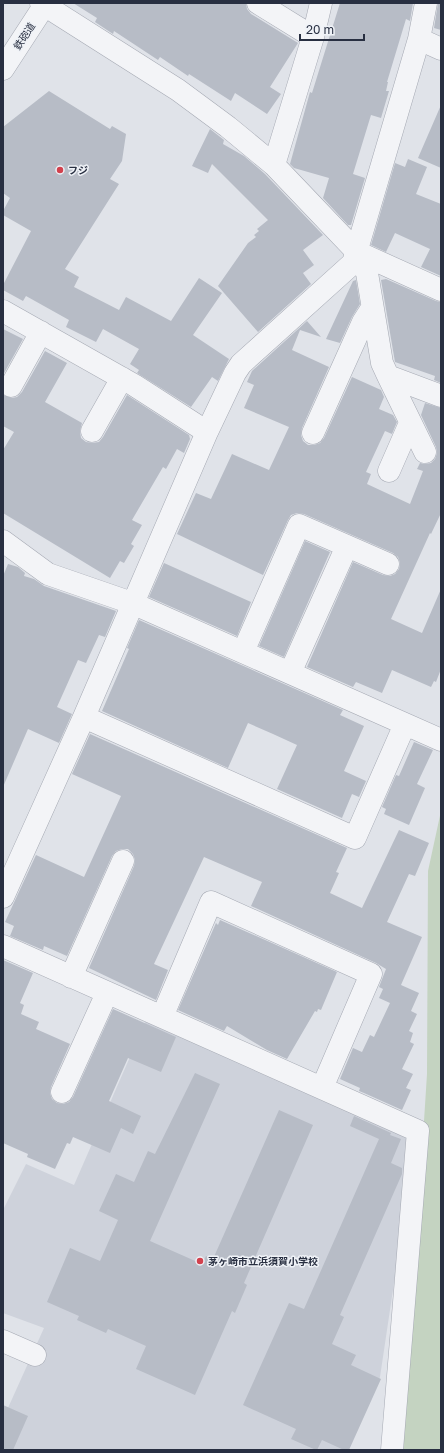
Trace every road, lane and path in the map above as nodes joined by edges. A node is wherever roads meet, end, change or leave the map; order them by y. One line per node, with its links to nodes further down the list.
1 (44, 3): 8 (street, 鉄砲道); 9 (street)
2 (258, 3): 5 (street)
3 (321, 3): 5 (street)
4 (426, 3): 6 (street)
5 (313, 37): 9 (street)
6 (419, 39): 7 (street); 10 (street)
7 (441, 49)
8 (3, 69)
9 (274, 165): 10 (street)
10 (357, 252): 11 (street); 12 (street); 21 (street)
11 (441, 290)
12 (372, 308): 15 (street); 22 (street)
13 (3, 310): 14 (street)
14 (41, 332): 16 (street); 17 (street)
15 (388, 376): 18 (street); 19 (street)
16 (122, 378): 20 (street); 21 (street)
17 (11, 386)
18 (441, 396)
19 (410, 423): 23 (street); 24 (street)
20 (92, 431)
21 (207, 432): 28 (street)
22 (313, 433)
23 (425, 452)
24 (389, 471)
25 (4, 546): 28 (street)
26 (347, 546): 27 (street); 29 (street); 30 (street)
27 (388, 564)
28 (132, 603): 29 (street); 31 (street)
29 (243, 652): 30 (street)
30 (290, 673): 32 (street)
31 (84, 717): 32 (street); 35 (street)
32 (406, 724): 33 (street)
33 (441, 740)
34 (123, 861): 37 (street)
35 (3, 897)
36 (3, 946): 37 (street)
37 (71, 977): 38 (street)
38 (107, 992): 39 (street); 41 (street)
39 (162, 1017): 40 (street); 40 (street)
40 (322, 1088): 44 (street)
41 (62, 1092)
42 (3, 1341): 43 (street)
43 (35, 1355)
44 (392, 1450)

